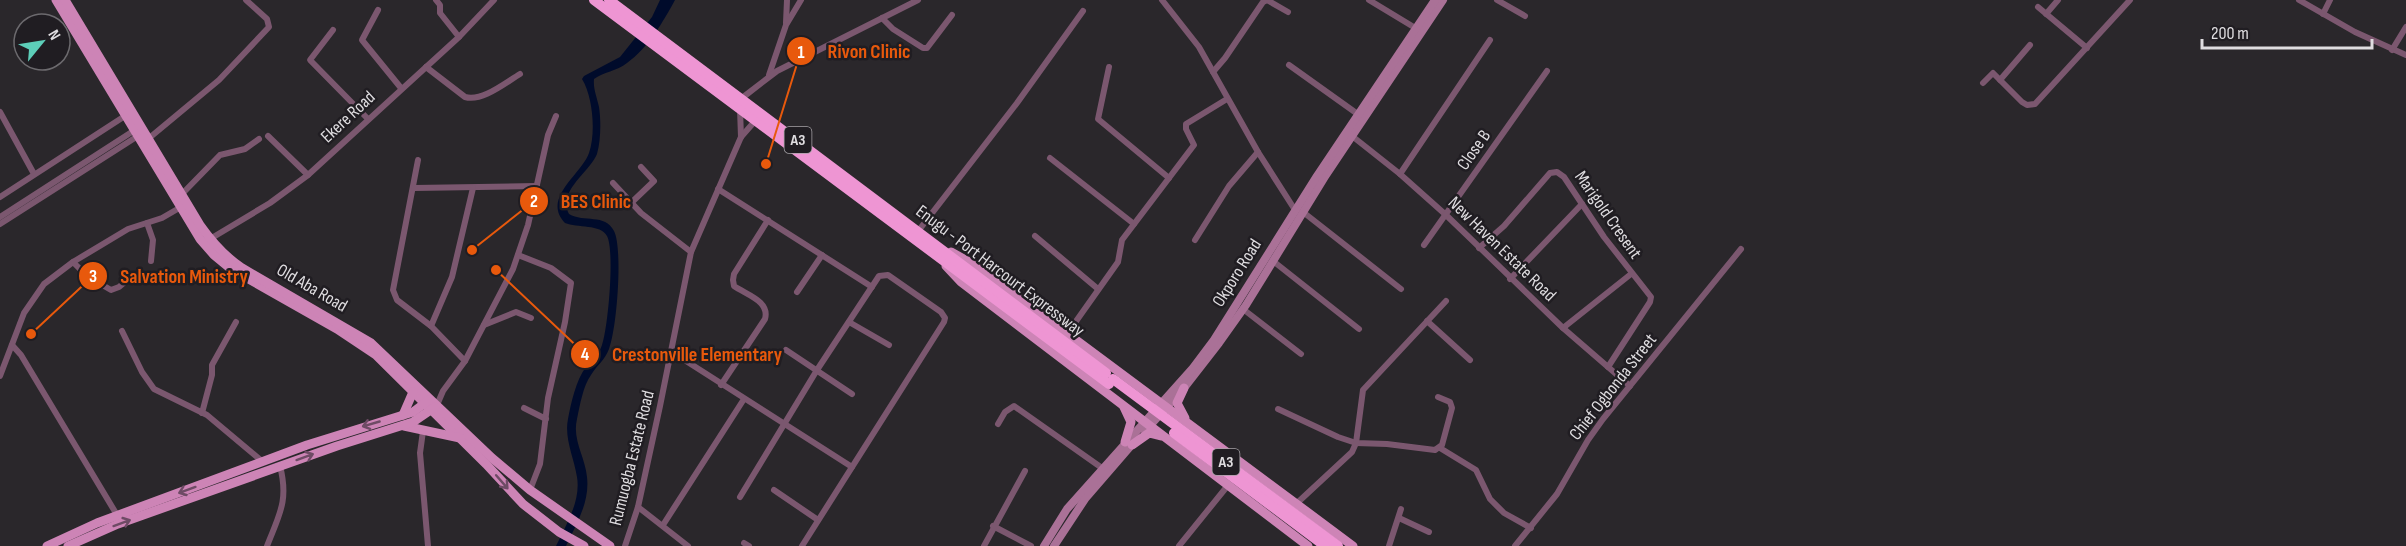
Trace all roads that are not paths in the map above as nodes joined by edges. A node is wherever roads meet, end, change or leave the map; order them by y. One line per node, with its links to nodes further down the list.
1 (56, 0): 55 (main road, Old Aba Road)
2 (65, 0): 55 (main road, Old Aba Road)
3 (246, 0): 60 (street)
4 (436, 0): 36 (street)
5 (494, 0): 36 (street, Ekere Road)
6 (594, 0): 32 (highway, A3)
7 (609, 0): 32 (highway, A3)
8 (787, 0): 31 (street)
9 (801, 0): 31 (street)
10 (918, 0): 30 (street)
11 (1162, 0): 46 (street)
12 (1267, 0): 25 (street); 46 (street)
13 (1369, 0): 21 (street)
14 (1435, 0): 34 (main road, Okporo Road)
15 (1443, 0): 62 (main road, Okporo Road)
16 (1497, 0): 29 (street)
17 (2058, 0): 26 (street)
18 (2130, 0): 39 (street)
19 (2299, 0): 27 (street)
20 (2330, 0): 27 (street)
21 (1377, 2): 34 (street)
22 (2038, 7): 26 (street)
23 (378, 10): 51 (street)
24 (1083, 11): 90 (street)
25 (1288, 12)
26 (2046, 14): 39 (street)
27 (2323, 14): 40 (street)
28 (952, 15): 30 (street)
29 (1525, 15)
30 (882, 18): 48 (street)
31 (786, 25): 48 (street)
32 (638, 27): 53 (highway, Enugu - Port Harcourt Expressway / A3)
33 (2406, 27): 40 (street)
34 (1417, 29): 56 (main road, Okporo Road)
35 (333, 30): 58 (street)
36 (459, 37): 43 (street, Ekere Road)
37 (1490, 40): 70 (street)
38 (2030, 45): 49 (street)
39 (2087, 48): 49 (street)
40 (2392, 50): 41 (street)
41 (2406, 55)
42 (1288, 65): 56 (street)
43 (426, 67): 47 (street); 51 (street, Ekere Road)
44 (1109, 67): 72 (street)
45 (1547, 71): 84 (street, Close B)
46 (1213, 72): 52 (street)
47 (520, 74)
48 (769, 76): 53 (street)
49 (2000, 80): 50 (street)
50 (1983, 82)
51 (401, 88): 58 (street, Ekere Road)
52 (1227, 99): 65 (street); 72 (street)
53 (741, 104): 59 (highway, Enugu - Port Harcourt Expressway / A3); 63 (street, Rumuogba Estate Road); 90 (highway, Enugu - Port Harcourt Expressway / A3)
54 (0, 112): 69 (street)
55 (129, 114): 60 (main road, Old Aba Road); 69 (street)
56 (1359, 115): 83 (main road, Okporo Road)
57 (556, 116): 74 (street)
58 (368, 119): 71 (street, Ekere Road)
59 (754, 121): 63 (street, Rumuogba Estate Road); 95 (highway, Enugu - Port Harcourt Expressway / A3)
60 (141, 133): 78 (main road, Old Aba Road); 82 (main road, Old Aba Road); 85 (street); 87 (street)
61 (268, 136): 71 (street)
62 (1352, 136): 70 (street, New Haven Estate Road); 83 (main road, Okporo Road)
63 (741, 137): 77 (street, Rumuogba Estate Road)
64 (259, 139): 78 (street)
65 (1258, 153): 83 (street); 93 (street)
66 (1050, 158): 89 (street)
67 (418, 160): 75 (street)
68 (641, 167): 80 (street)
69 (34, 174): 79 (street)
70 (1400, 174): 84 (street, New Haven Estate Road)
71 (308, 175): 92 (street, Ekere Road)
72 (1169, 178): 89 (street)
73 (613, 183): 80 (street)
74 (537, 186): 76 (street); 100 (street)
75 (414, 188): 76 (street); 119 (street)
76 (473, 188): 119 (street)
77 (718, 189): 86 (street); 99 (street, Rumuogba Estate Road)
78 (182, 194): 92 (main road, Old Aba Road)
79 (0, 197)
80 (631, 203): 99 (street)
81 (1582, 204): 97 (street, Marigold Cresent); 105 (street, Marigold Cresent); 107 (street)
82 (181, 207): 88 (street); 138 (main road, Old Aba Road)
83 (1299, 211): 103 (main road, Okporo Road); 110 (street); 144 (main road, Okporo Road)
84 (1446, 215): 96 (street, Close B); 97 (street, New Haven Estate Road)
85 (0, 217)
86 (768, 220): 101 (street); 135 (street)
87 (0, 224)
88 (147, 224): 102 (street); 104 (street)
89 (1134, 224): 109 (street)
90 (919, 230): 94 (highway, Enugu - Port Harcourt Expressway / A3)
91 (1035, 236): 109 (street)
92 (210, 239): 143 (main road, Old Aba Road)
93 (1195, 240)
94 (936, 243): 123 (main road); 134 (highway, Enugu - Port Harcourt Expressway / A3)
95 (922, 244): 134 (highway, Enugu - Port Harcourt Expressway / A3); 142 (main road)
96 (1424, 245)
97 (1479, 248): 107 (street, New Haven Estate Road)
98 (1741, 249): 136 (street, Chief Ogbonda Street)
99 (691, 252): 127 (street, Rumuogba Estate Road)
100 (518, 255): 118 (street); 149 (street)
101 (822, 255): 108 (street); 111 (street)
102 (151, 261)
103 (1273, 261): 113 (main road, Okporo Road); 121 (street)
104 (73, 262): 106 (street); 124 (street)
105 (1631, 274): 120 (street); 131 (street, Marigold Cresent)
106 (133, 275)
107 (1510, 279): 120 (street, New Haven Estate Road)
108 (872, 287): 117 (street); 163 (street)
109 (1098, 289): 123 (street)
110 (1401, 289)
111 (797, 292)
112 (1446, 301): 115 (street)
113 (1243, 309): 128 (street); 137 (main road, Okporo Road)
114 (531, 318): 118 (street)
115 (1427, 321): 129 (street); 159 (street)
116 (236, 322): 147 (street)
117 (849, 322): 125 (street); 132 (street)
118 (484, 325): 130 (street)
119 (431, 326): 130 (street)
120 (1563, 328): 131 (street, New Haven Estate Road)
121 (1359, 329)
122 (122, 331): 147 (street)
123 (1067, 334): 144 (main road)
124 (12, 345): 133 (street); 173 (street)
125 (889, 345)
126 (786, 351): 132 (street)
127 (672, 352): 135 (street); 171 (street, Rumuogba Estate Road)
128 (1301, 354)
129 (1470, 360)
130 (465, 361): 143 (street)
131 (1608, 367): 136 (street, New Haven Estate Road)
132 (817, 370): 139 (street); 151 (street)
133 (0, 376)
134 (1111, 381): 197 (highway, Enugu - Port Harcourt Expressway / A3, bridge); 198 (highway, Enugu - Port Harcourt Expressway / A3, bridge)
135 (722, 385): 141 (street)
136 (1630, 386): 179 (street, Chief Ogbonda Street)
137 (1184, 388): 144 (main road, Okporo Road); 155 (main road)
138 (413, 392): 143 (main road, Old Aba Road); 148 (main road)
139 (852, 394)
140 (1438, 397): 160 (street)
141 (744, 399): 151 (street); 176 (street)
142 (1121, 403): 150 (main road); 158 (main road)
143 (431, 404): 148 (main road); 153 (main road); 156 (main road, Old Aba Road); 167 (main road, Old Aba Road)
144 (1163, 405): 150 (main road, Okporo Road); 155 (main road)
145 (524, 408): 149 (street)
146 (1278, 409): 159 (street)
147 (202, 413): 161 (street)
148 (403, 415): 161 (main road, one-way to 161)
149 (546, 419): 167 (street)
150 (1147, 422): 157 (main road); 158 (main road, Okporo Road)
151 (784, 424): 163 (street); 169 (street)
152 (998, 424): 164 (street)
153 (402, 426): 154 (main road); 162 (main road, one-way to 153)
154 (423, 431): 156 (main road); 185 (street)
155 (1197, 431): 170 (main road)
156 (460, 438): 181 (main road, Old Aba Road, one-way to 181)
157 (1174, 442): 158 (main road); 166 (main road)
158 (1129, 443): 164 (main road, Okporo Road); 193 (main road, Okporo Road)
159 (1356, 443): 160 (street); 170 (street)
160 (1440, 448): 179 (street)
161 (262, 462): 173 (main road, one-way to 173)
162 (280, 466): 183 (main road, one-way to 162); 184 (street)
163 (852, 467): 175 (street)
164 (1102, 468): 192 (main road, Okporo Road)
165 (1025, 471): 177 (street)
166 (1229, 484): 194 (street); 195 (main road)
167 (530, 490): 186 (main road, Old Aba Road)
168 (774, 490): 175 (street)
169 (740, 498)
170 (1296, 504): 178 (main road)
171 (638, 507): 176 (street); 187 (street, Rumuogba Estate Road)
172 (1401, 509): 174 (street)
173 (117, 515): 182 (main road)
174 (1399, 518): 180 (street); 200 (street)
175 (818, 520): 189 (street)
176 (663, 525): 188 (street)
177 (993, 526): 190 (street); 191 (street)
178 (1328, 528): 196 (main road); 199 (main road)
179 (1531, 528): 201 (street, Chief Ogbonda Street)
180 (1429, 532)
181 (581, 545)
182 (47, 546)
183 (68, 546)
184 (267, 546)
185 (428, 546)
186 (610, 546)
187 (625, 546)
188 (688, 546)
189 (802, 546)
190 (984, 546)
191 (1031, 546)
192 (1044, 546)
193 (1054, 546)
194 (1179, 546)
195 (1308, 546)
196 (1316, 546)
197 (1325, 546)
198 (1338, 546)
199 (1353, 546)
200 (1389, 546)
201 (1515, 546)

